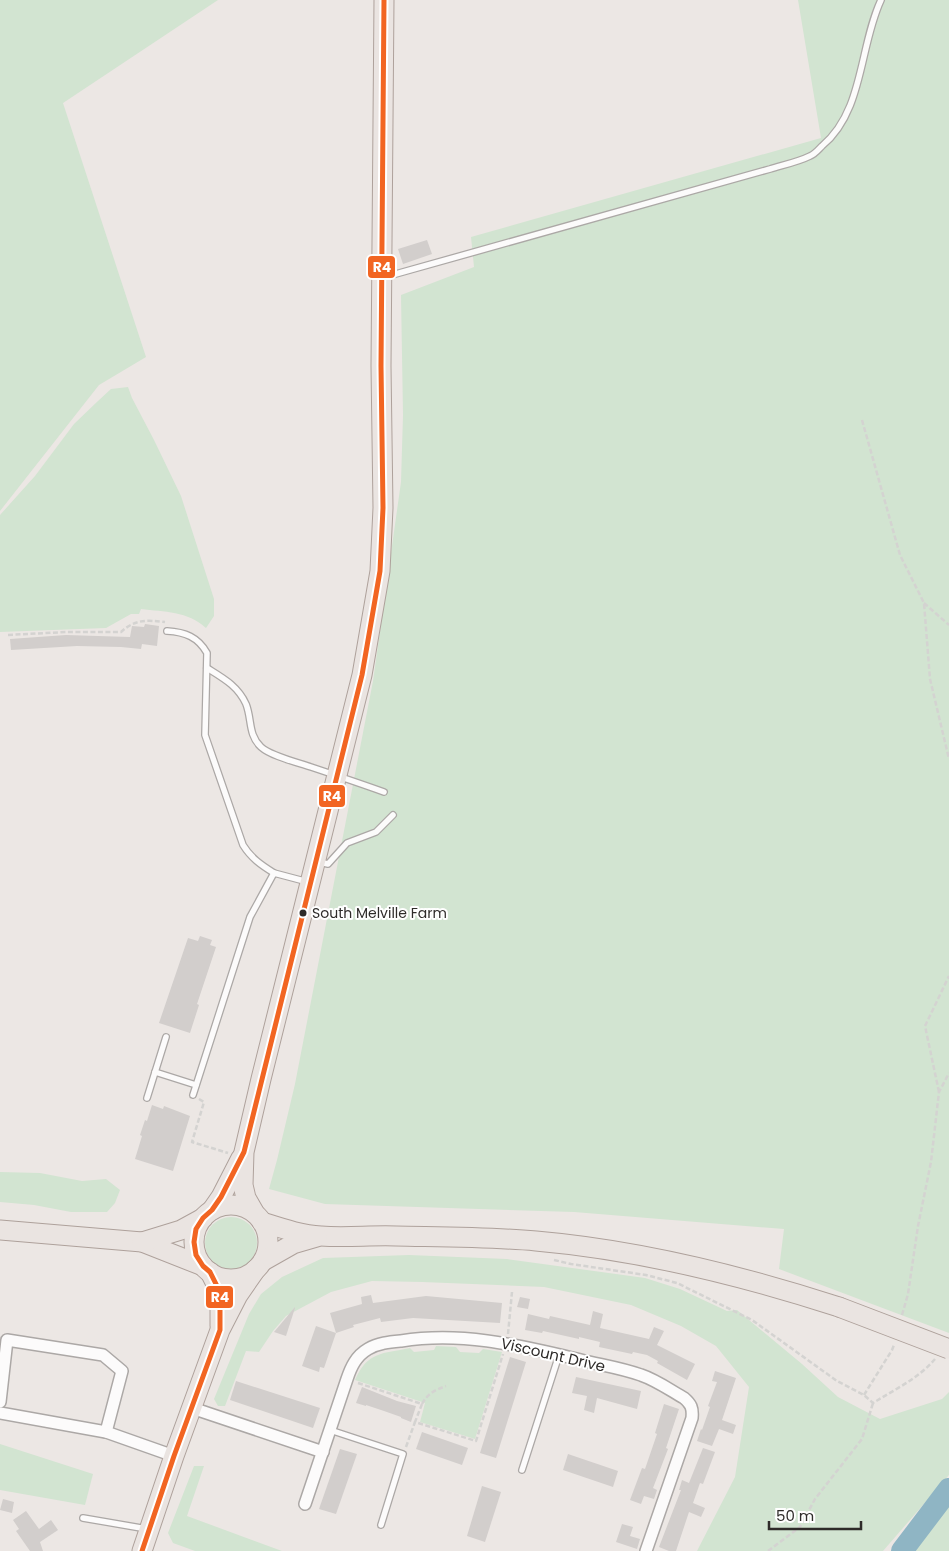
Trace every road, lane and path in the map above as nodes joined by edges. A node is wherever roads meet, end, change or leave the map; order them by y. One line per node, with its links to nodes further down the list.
1 (384, 0): 3 (main road)
2 (881, 0): 3 (lane)
3 (382, 277): 11 (main road)
4 (862, 420): 5 (path)
5 (924, 603): 6 (path); 10 (path)
6 (949, 625)
7 (167, 631): 8 (path); 9 (lane)
8 (8, 635)
9 (207, 668): 11 (lane); 15 (lane)
10 (949, 759)
11 (337, 776): 12 (lane); 14 (main road)
12 (384, 792)
13 (393, 816): 14 (lane)
14 (315, 860): 16 (main road)
15 (274, 873): 16 (lane); 21 (lane)
16 (310, 882): 25 (main road)
17 (949, 976): 22 (path)
18 (166, 1037): 19 (lane)
19 (155, 1072): 21 (lane); 24 (lane)
20 (949, 1073): 22 (path)
21 (196, 1085): 23 (lane)
22 (940, 1092): 36 (path)
23 (193, 1095): 26 (path)
24 (147, 1098)
25 (244, 1152): 27 (main road); 28 (main road)
26 (226, 1161)
27 (207, 1214): 28 (main road); 31 (main road); 34 (main road)
28 (258, 1217): 30 (main road); 33 (main road)
29 (0, 1230): 31 (main road)
30 (320, 1236): 33 (main road); 40 (main road, bridge)
31 (142, 1242): 34 (main road)
32 (547, 1258): 44 (path)
33 (260, 1265): 34 (main road); 37 (main road)
34 (206, 1269): 37 (main road)
35 (512, 1292): 39 (path)
36 (900, 1322)
37 (220, 1330): 48 (main road)
38 (895, 1341): 44 (path)
39 (507, 1343): 41 (street, Viscount Drive); 42 (street, Viscount Drive); 50 (path)
40 (943, 1353): 46 (path)
41 (559, 1355): 56 (lane); 62 (street, Viscount Drive)
42 (347, 1380): 47 (path); 51 (street, Viscount Drive)
43 (446, 1386): 47 (path)
44 (864, 1395): 46 (path)
45 (0, 1402): 52 (street)
46 (873, 1403): 63 (path)
47 (422, 1404): 50 (path)
48 (192, 1408): 53 (street); 55 (main road)
49 (0, 1413): 52 (street)
50 (415, 1422): 54 (path)
51 (330, 1430): 53 (street, Viscount Drive); 54 (lane)
52 (106, 1432): 55 (street)
53 (322, 1452): 57 (street, Viscount Drive)
54 (403, 1454): 59 (lane)
55 (174, 1456): 60 (main road)
56 (522, 1470)
57 (305, 1504)
58 (84, 1518): 60 (lane)
59 (381, 1525)
60 (149, 1529): 61 (main road)
61 (142, 1551)
62 (646, 1551)
63 (768, 1551)

